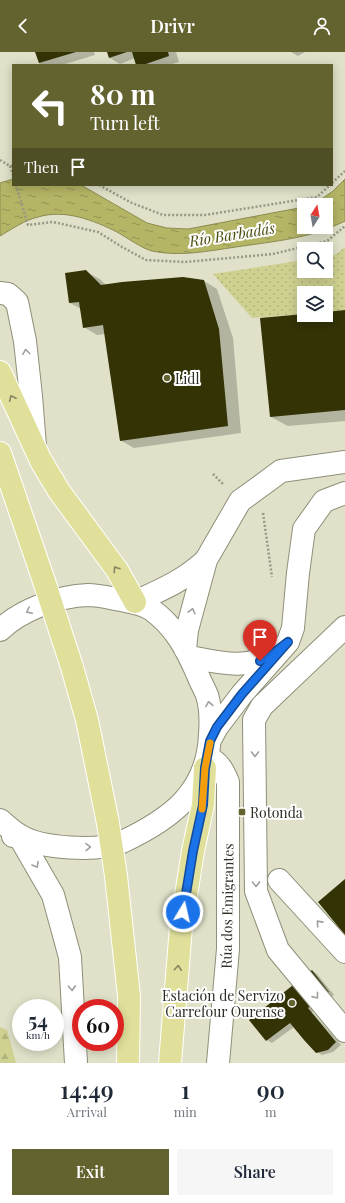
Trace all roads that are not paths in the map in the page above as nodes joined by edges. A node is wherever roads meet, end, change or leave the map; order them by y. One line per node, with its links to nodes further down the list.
1 (0, 293): 3 (street, one-way to 1)
2 (0, 372): 3 (main road, one-way to 2)
3 (35, 446): 8 (main road, one-way to 3)
4 (0, 453): 22 (main road, bridge)
5 (345, 462): 7 (street)
6 (345, 493): 11 (street)
7 (206, 560): 8 (street); 13 (street, one-way to 7)
8 (135, 602): 10 (street, one-way to 10); 13 (street)
9 (345, 627): 14 (street)
10 (0, 630)
11 (288, 642): 13 (street); 15 (street)
12 (345, 648): 14 (street)
13 (188, 653): 15 (street, one-way to 13)
14 (254, 720): 20 (street, one-way to 20)
15 (207, 755): 17 (street, one-way to 15); 23 (main road, one-way to 15); 24 (street, Rúa dos Emigrantes)
16 (0, 820): 17 (street)
17 (10, 836): 21 (street, one-way to 21)
18 (279, 880): 19 (street, one-way to 18)
19 (345, 952)
20 (345, 1032)
21 (76, 1063)
22 (128, 1063)
23 (170, 1063)
24 (218, 1063)

